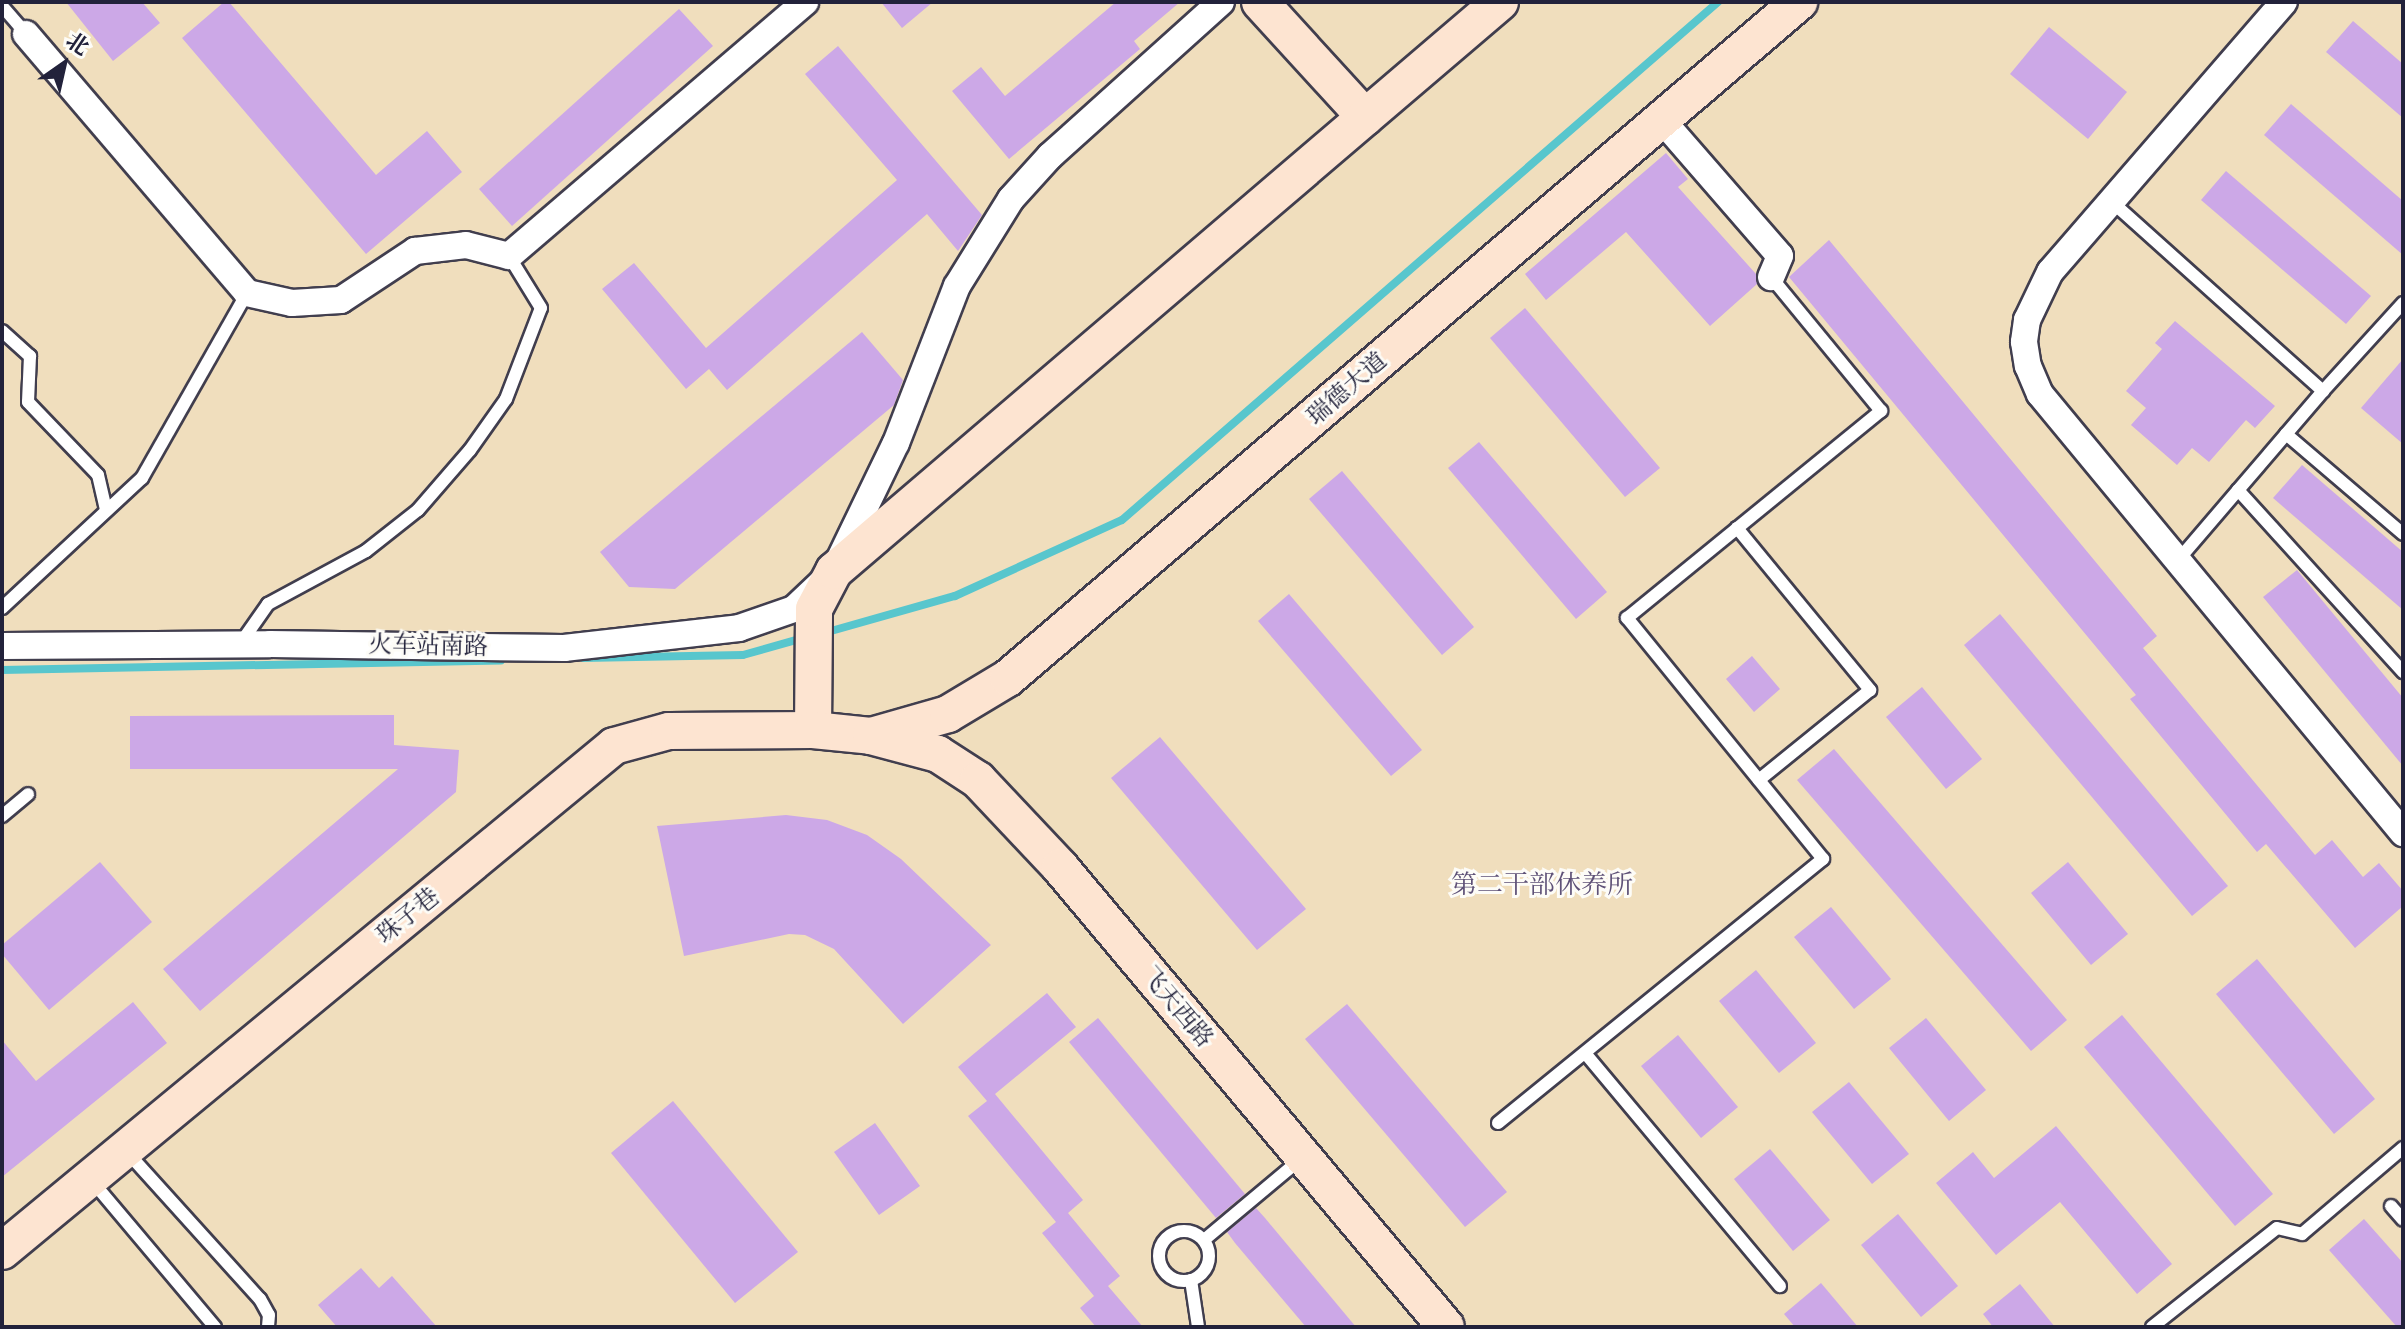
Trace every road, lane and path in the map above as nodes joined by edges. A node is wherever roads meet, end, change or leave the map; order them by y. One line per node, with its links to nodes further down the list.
1 (805, 2): 12 (street)
2 (1221, 2): 24 (street)
3 (1260, 2): 9 (street)
4 (1500, 2): 9 (street)
5 (1799, 2): 10 (street, 瑞德大道)
6 (2284, 2): 11 (street)
7 (2, 6): 8 (lane)
8 (26, 34): 14 (street)
9 (1365, 117): 24 (street)
10 (1661, 119): 13 (street); 30 (street, 瑞德大道)
11 (2111, 201): 17 (lane); 23 (street)
12 (509, 256): 14 (street); 26 (lane)
13 (1771, 277): 21 (lane)
14 (247, 293): 20 (lane)
15 (2403, 303): 17 (lane)
16 (2, 331): 20 (lane)
17 (2323, 391): 18 (lane)
18 (2286, 434): 19 (lane); 22 (lane)
19 (2238, 490): 23 (lane); 28 (lane)
20 (106, 509): 25 (lane)
21 (1737, 528): 31 (lane); 31 (lane)
22 (2403, 534)
23 (2178, 560): 34 (street)
24 (834, 571): 26 (street, 火车站南路); 29 (street)
25 (2, 608)
26 (240, 644): 27 (street, 火车站南路)
27 (2, 646)
28 (2403, 672)
29 (813, 730): 30 (street, 珠子巷); 38 (street, 珠子巷)
30 (871, 736): 39 (street, 飞天西路)
31 (1759, 780): 35 (lane)
32 (28, 794): 33 (lane)
33 (4, 812)
34 (2403, 833)
35 (1585, 1053): 36 (lane); 46 (lane)
36 (1498, 1123)
37 (2403, 1148): 51 (lane)
38 (125, 1149): 40 (street, 珠子巷); 48 (lane)
39 (1304, 1157): 43 (lane); 50 (street, 飞天西路)
40 (90, 1178): 44 (street, 珠子巷); 47 (lane)
41 (2391, 1206): 42 (lane)
42 (2403, 1220)
43 (1204, 1240): 45 (lane); 45 (lane)
44 (2, 1251)
45 (1191, 1280): 49 (lane)
46 (1780, 1286)
47 (215, 1327)
48 (268, 1327)
49 (1198, 1327)
50 (1446, 1327)
51 (2152, 1327)

